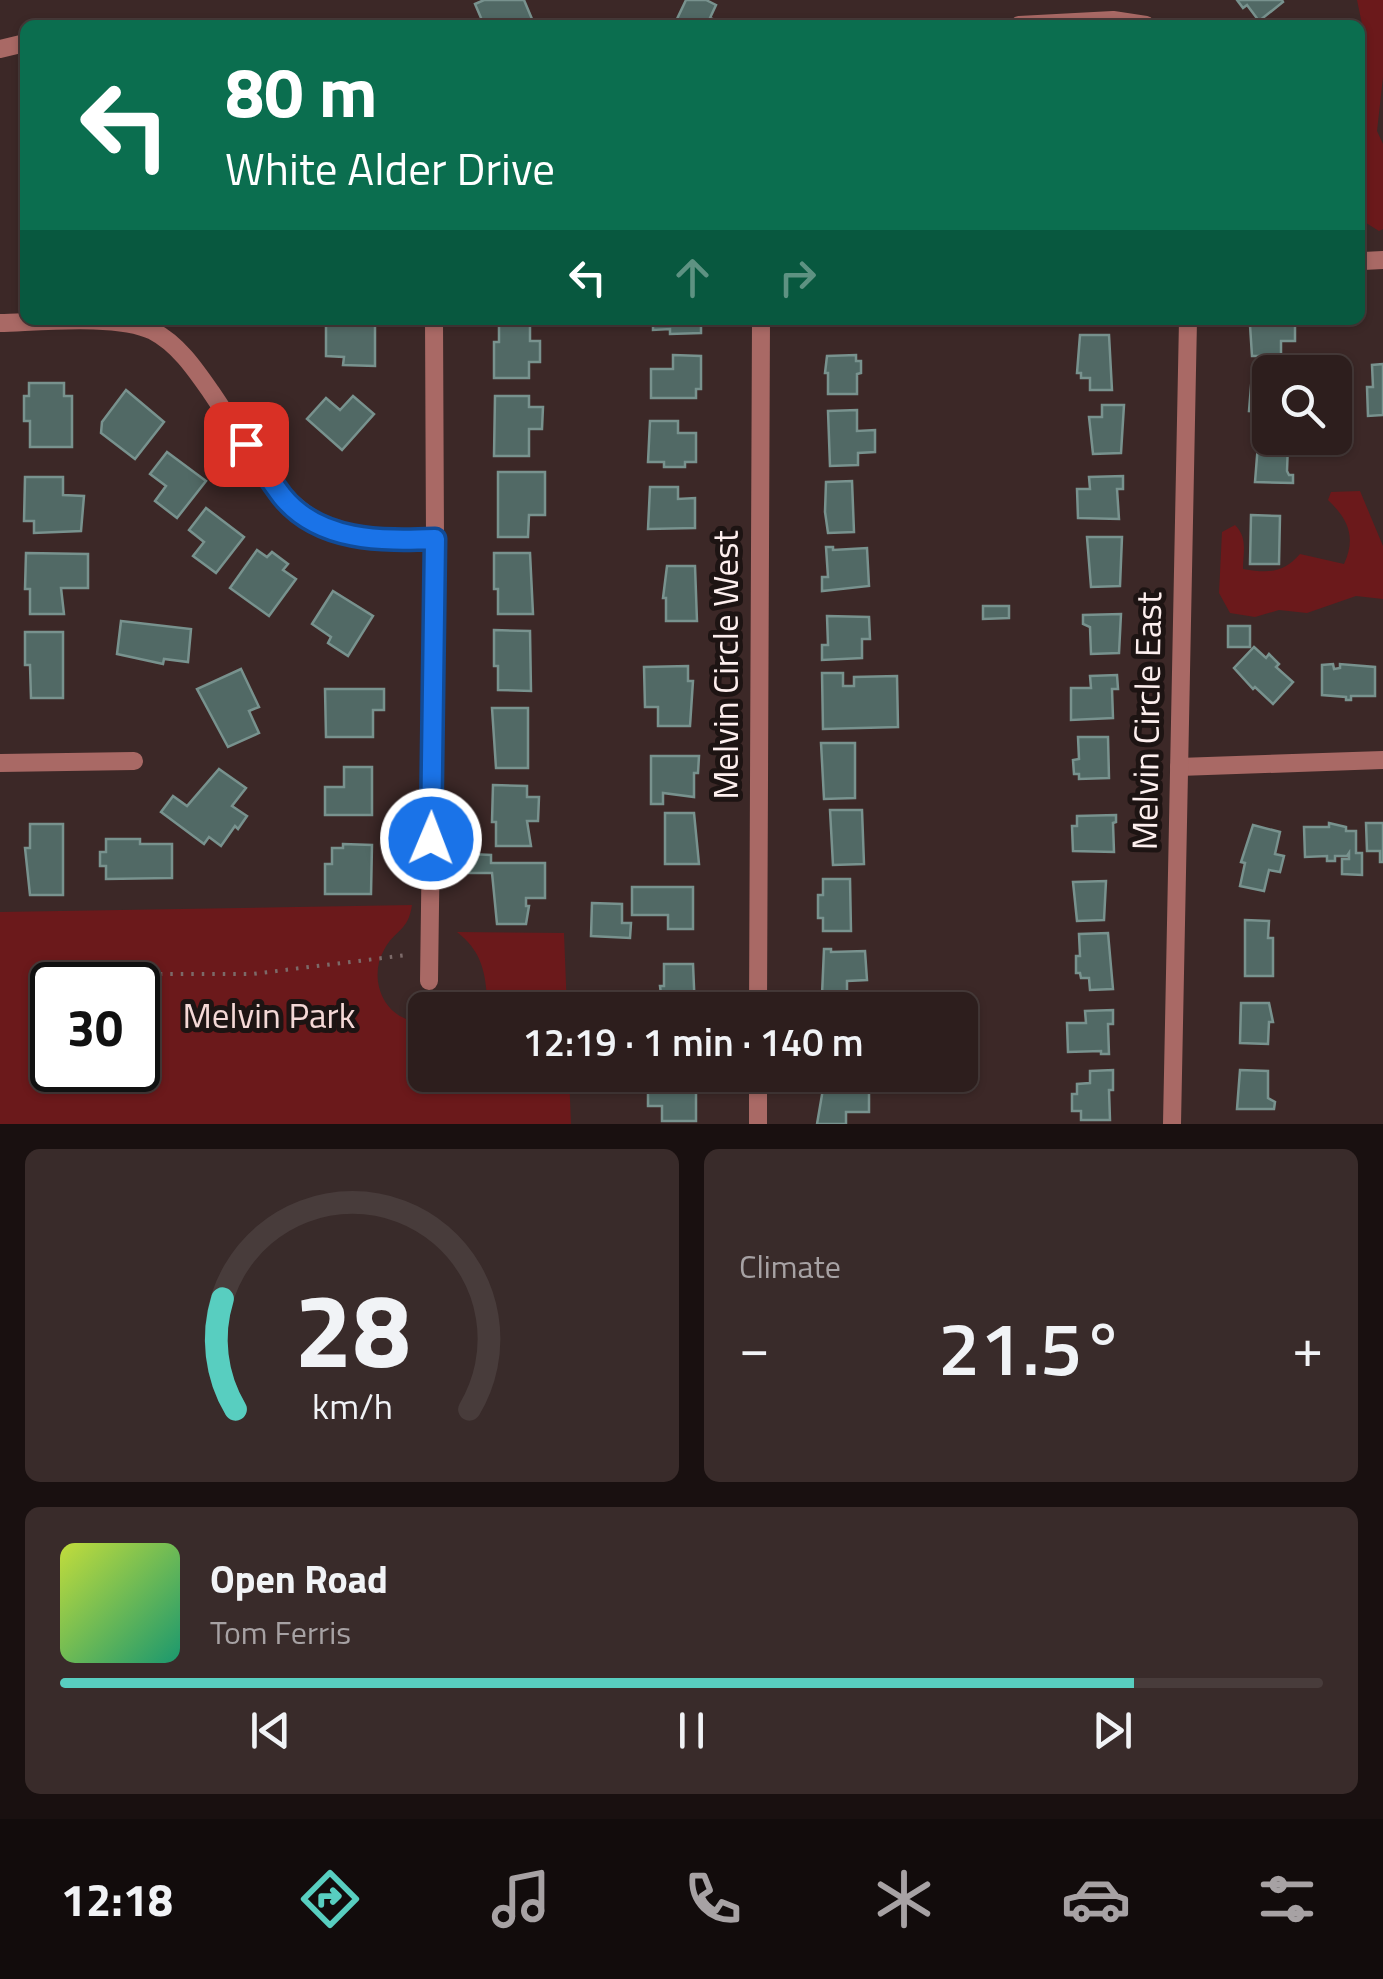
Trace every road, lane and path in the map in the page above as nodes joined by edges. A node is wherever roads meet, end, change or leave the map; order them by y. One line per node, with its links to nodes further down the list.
1 (116, 325): 5 (street)
2 (434, 325): 5 (street)
3 (761, 325): 13 (street, Melvin Circle West)
4 (1188, 325): 9 (street, Melvin Circle East)
5 (435, 539): 10 (street)
6 (1383, 760): 9 (street)
7 (134, 761): 8 (street)
8 (0, 763)
9 (1179, 767): 16 (street, Melvin Circle East)
10 (429, 952): 11 (path); 12 (street)
11 (160, 974)
12 (429, 980)
13 (758, 992)
14 (758, 1092): 15 (street)
15 (758, 1124)
16 (1172, 1124)

